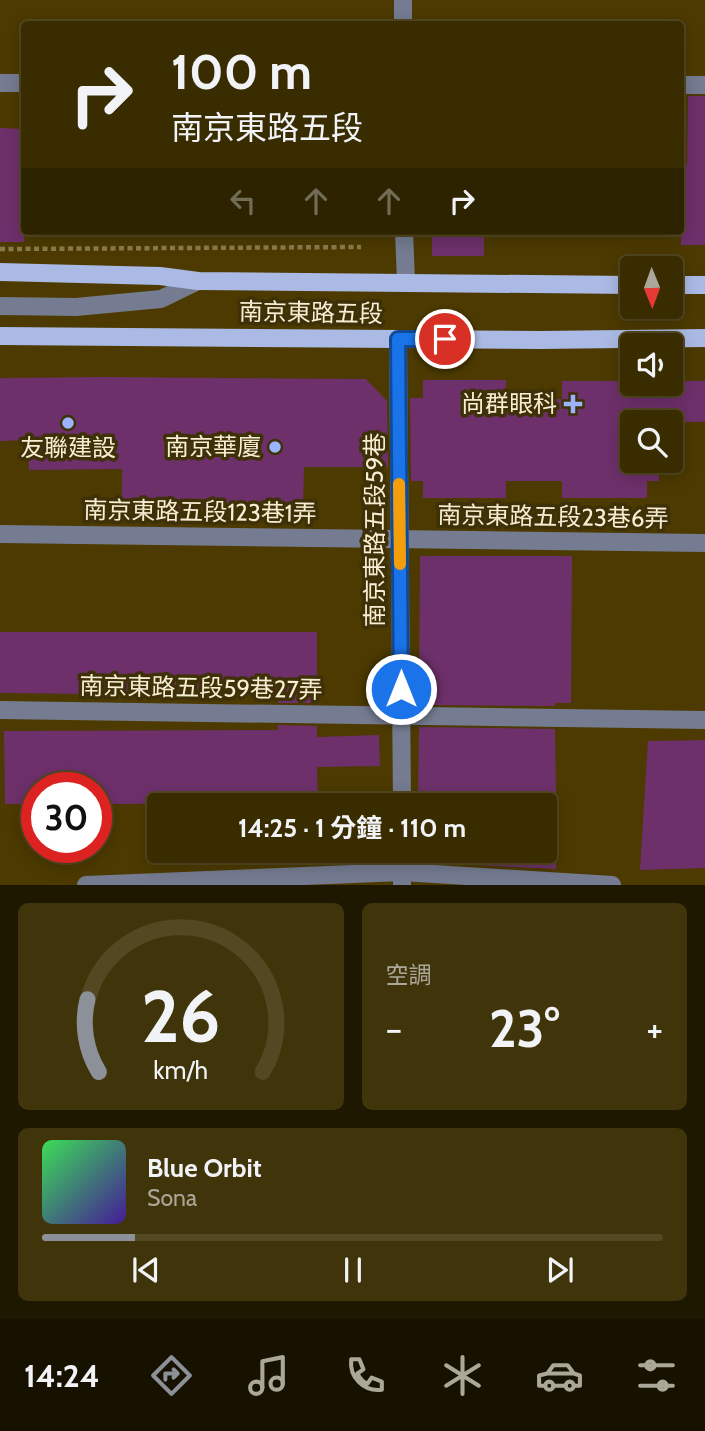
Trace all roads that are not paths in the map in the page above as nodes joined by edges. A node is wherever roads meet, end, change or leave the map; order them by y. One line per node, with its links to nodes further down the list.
1 (403, 0): 2 (street)
2 (403, 21)
3 (0, 83): 4 (street)
4 (21, 83)
5 (684, 85): 6 (street)
6 (705, 85)
7 (404, 235): 10 (street)
8 (0, 272): 9 (main road, 南京東路五段)
9 (198, 281): 10 (main road, 南京東路五段); 14 (street)
10 (406, 282): 11 (main road, 南京東路五段)
11 (620, 285)
12 (683, 285): 13 (main road)
13 (705, 285)
14 (0, 306)
15 (0, 336): 17 (main road, 南京東路五段)
16 (705, 338): 17 (main road, 南京東路五段)
17 (398, 339): 19 (street, 南京東路五段59巷)
18 (0, 534): 19 (street, 南京東路五段123巷1弄)
19 (400, 539): 20 (street, 南京東路五段23巷6弄); 22 (street, 南京東路五段59巷)
20 (705, 543)
21 (0, 710): 22 (street, 南京東路五段59巷27弄)
22 (401, 714): 23 (street, 南京東路五段59巷27弄); 24 (street, 南京東路五段59巷)
23 (705, 720)
24 (402, 793)
25 (402, 878): 26 (street); 27 (street)
26 (86, 885)
27 (612, 885)

